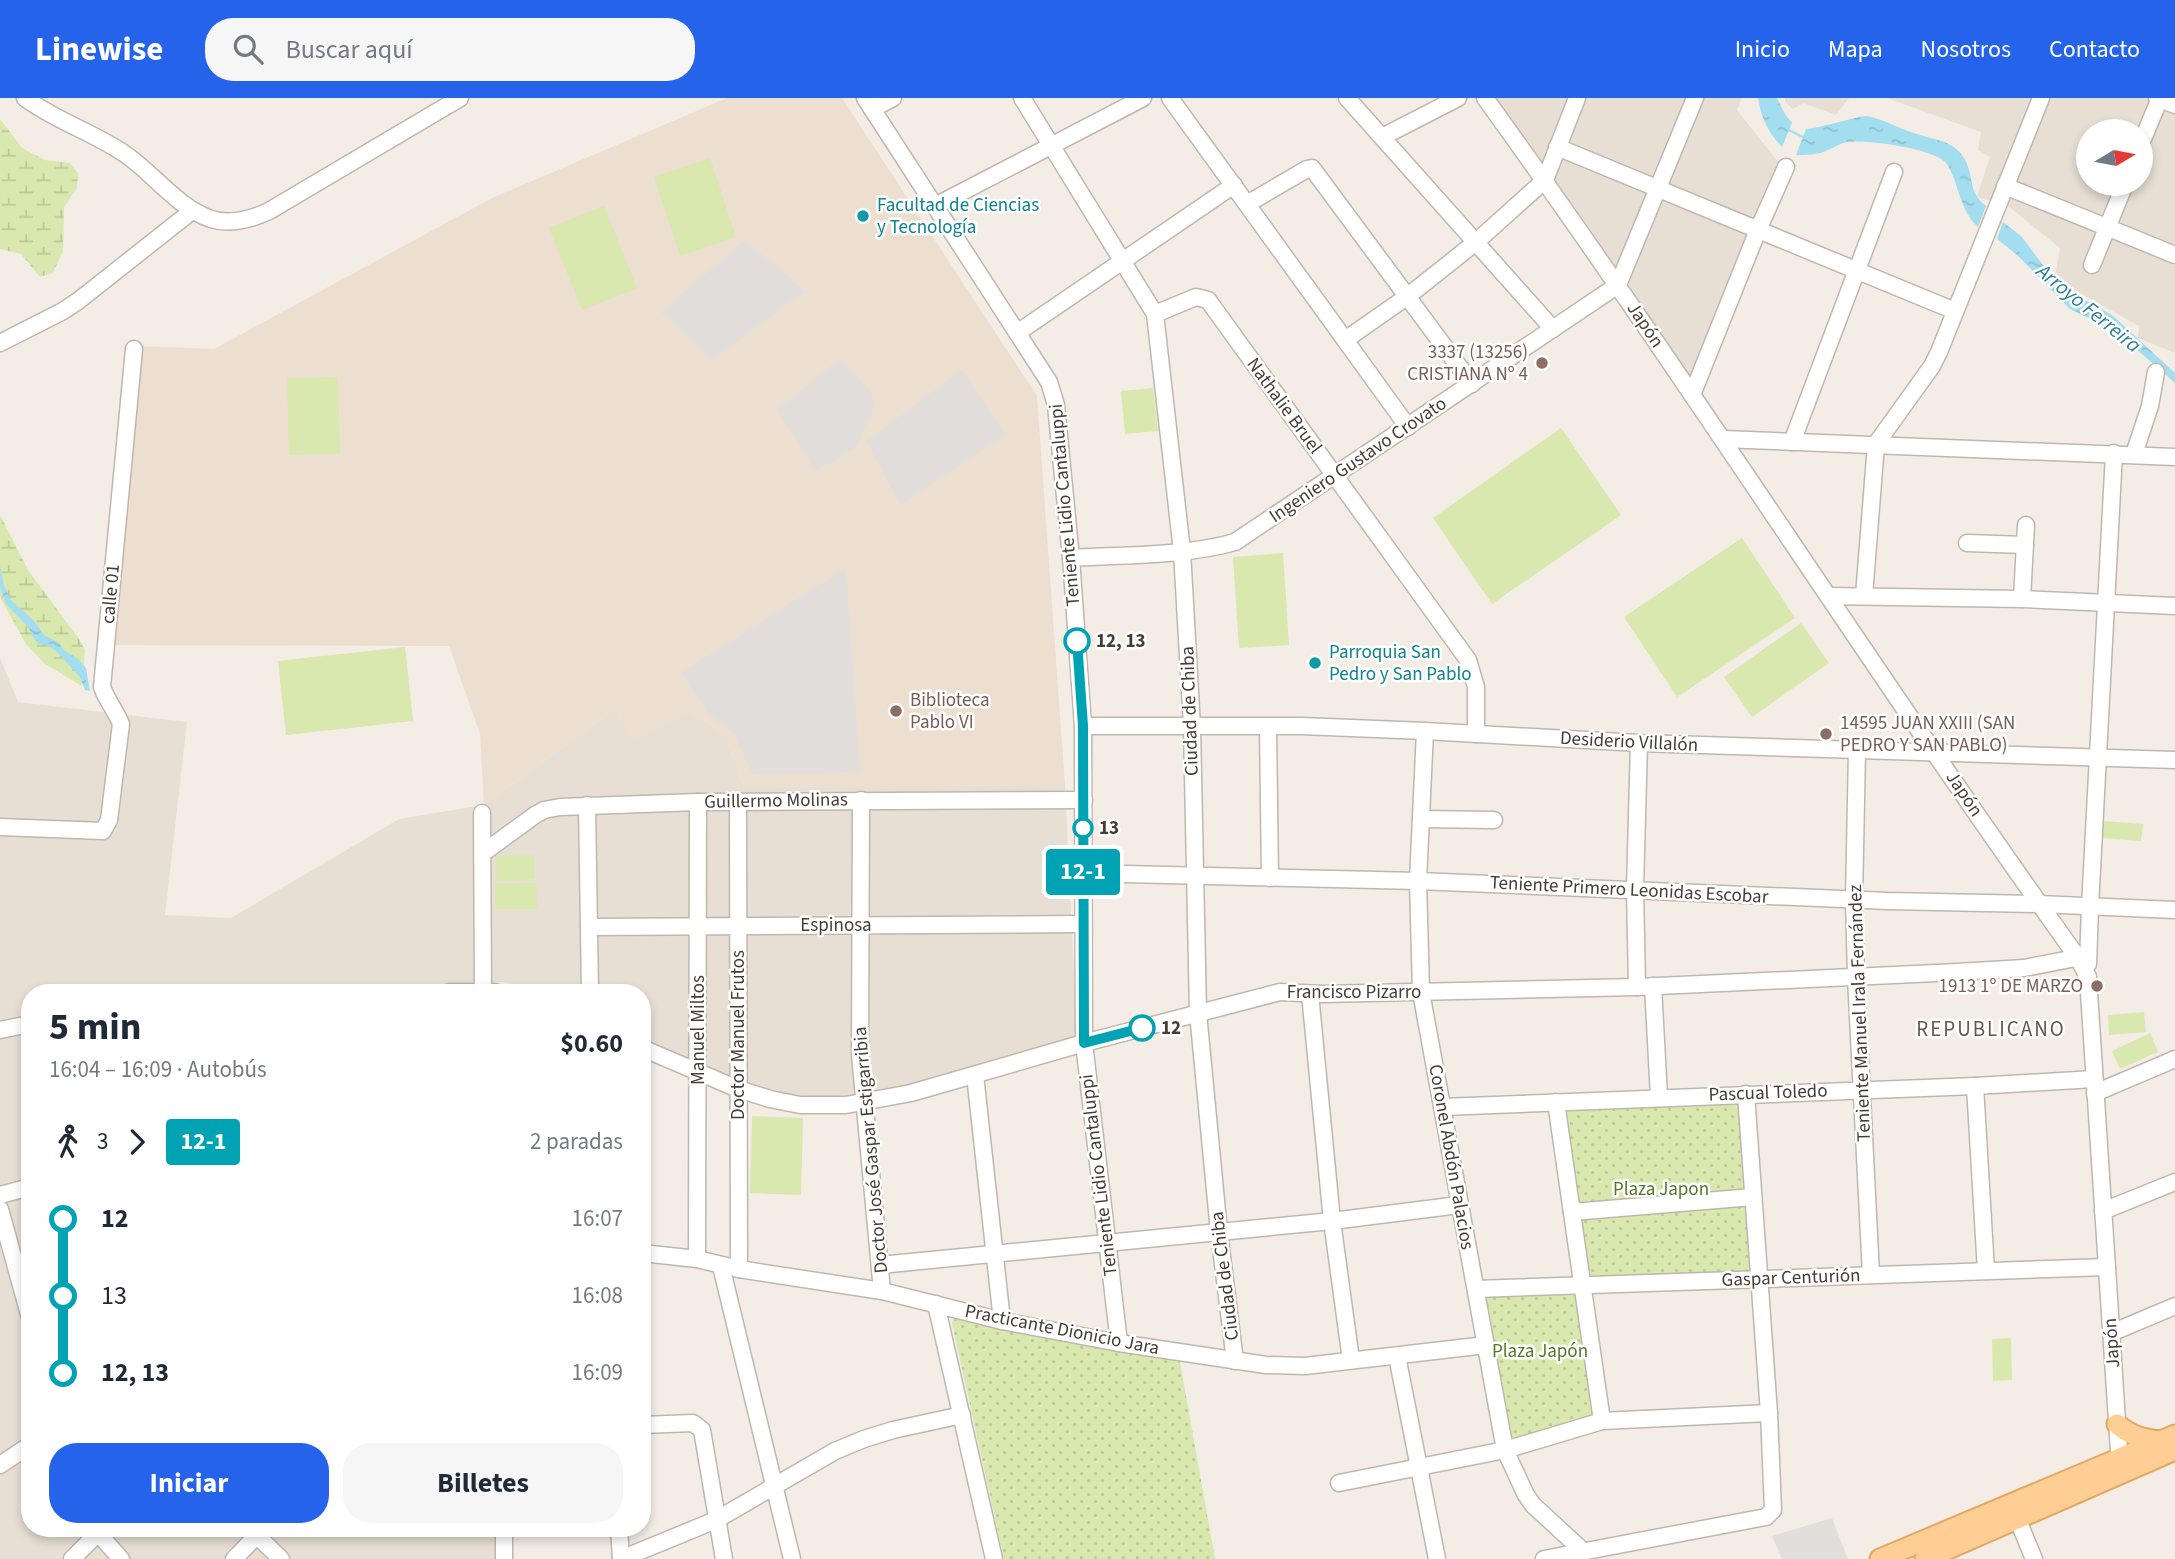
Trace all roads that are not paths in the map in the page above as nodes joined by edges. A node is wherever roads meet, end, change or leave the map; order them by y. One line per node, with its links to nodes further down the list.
1 (25, 98): 29 (street)
2 (460, 98): 29 (street)
3 (893, 98): 14 (street)
4 (1022, 98): 18 (street, Ciudad de Chiba)
5 (1143, 98): 18 (street)
6 (1170, 98): 23 (street)
7 (1347, 98): 17 (street)
8 (1458, 98): 17 (street)
9 (1485, 98): 22 (street, Japón)
10 (1577, 98): 19 (street)
11 (1695, 98): 25 (street)
12 (2041, 98): 24 (street)
13 (2159, 98): 15 (street); 16 (street)
14 (868, 103): 28 (street, Teniente Lidio Cantaluppi)
15 (2175, 105)
16 (2151, 119)
17 (1382, 137): 32 (street)
18 (1052, 146): 28 (street); 34 (street, Ciudad de Chiba)
19 (1557, 146): 22 (street); 25 (street)
20 (1786, 167): 31 (street)
21 (1894, 172): 36 (street)
22 (1545, 180): 32 (street); 37 (street, Japón)
23 (1234, 185): 27 (street); 34 (street)
24 (2005, 186): 30 (street); 39 (street)
25 (1657, 188): 31 (street); 37 (street)
26 (2120, 196): 30 (street)
27 (1247, 204): 38 (street); 43 (street)
28 (935, 206): 42 (street, Teniente Lidio Cantaluppi)
29 (192, 211): 44 (street)
30 (2107, 228): 33 (street); 35 (street)
31 (1758, 230): 36 (street); 48 (street)
32 (1476, 242): 38 (street); 41 (street)
33 (2175, 255)
34 (1124, 261): 40 (street, Ciudad de Chiba); 42 (street)
35 (2092, 265)
36 (1856, 270): 39 (street); 51 (street)
37 (1618, 285): 41 (street, Ingeniero Gustavo Crovato); 48 (street, Japón)
38 (1408, 296): 43 (street); 47 (street)
39 (1955, 311): 52 (street)
40 (1155, 314): 56 (street, Nathalie Bruel); 60 (street, Ciudad de Chiba)
41 (1553, 329): 47 (street, Ingeniero Gustavo Crovato)
42 (1017, 333): 61 (street, Teniente Lidio Cantaluppi)
43 (1345, 340): 49 (street)
44 (0, 343)
45 (134, 349): 85 (street, calle 01)
46 (2156, 372): 54 (street)
47 (1472, 384): 49 (street, Ingeniero Gustavo Crovato)
48 (1692, 395): 50 (street, Japón)
49 (1408, 427): 56 (street, Ingeniero Gustavo Crovato)
50 (1723, 439): 51 (street); 62 (street, Japón)
51 (1793, 442): 52 (street)
52 (1876, 444): 53 (street); 63 (street)
53 (2114, 453): 54 (street); 65 (street, Japón)
54 (2134, 454): 55 (street)
55 (2175, 457)
56 (1335, 476): 60 (street, Ingeniero Gustavo Crovato); 71 (street, Nathalie Bruel)
57 (2026, 525): 59 (street)
58 (1967, 543): 59 (street)
59 (2025, 545): 64 (street)
60 (1182, 551): 61 (street, Ingeniero Gustavo Crovato); 68 (street, Ciudad de Chiba)
61 (1071, 558): 67 (street, Teniente Lidio Cantaluppi)
62 (1828, 596): 63 (street); 74 (street, Japón)
63 (1864, 596): 64 (street)
64 (2022, 599): 65 (street)
65 (2106, 603): 66 (street); 75 (street, Japón)
66 (2175, 606)
67 (1083, 726): 68 (street, Desiderio Villalón); 78 (street, Teniente Lidio Cantaluppi)
68 (1192, 727): 69 (street, Desiderio Villalón); 88 (street, Ciudad de Chiba)
69 (1268, 727): 70 (street, Desiderio Villalón); 89 (street)
70 (1425, 731): 71 (street, Desiderio Villalón); 83 (street, Coronel Abdón Palacios)
71 (1476, 734): 72 (street, Desiderio Villalón)
72 (1640, 743): 73 (street, Desiderio Villalón); 91 (street)
73 (1857, 750): 74 (street, Desiderio Villalón); 92 (street, Teniente Manuel Irala Fernández)
74 (1936, 752): 75 (street, Desiderio Villalón); 93 (street, Japón)
75 (2099, 757): 76 (street, Desiderio Villalón); 94 (street, Japón)
76 (2175, 760)
77 (861, 800): 78 (street, Guillermo Molinas); 79 (street, Guillermo Molinas); 97 (street, Doctor José Gaspar Estigarribia)
78 (1084, 800): 87 (street, Teniente Lidio Cantaluppi)
79 (738, 801): 80 (street, Guillermo Molinas); 98 (street, Doctor Manuel Frutos)
80 (698, 802): 81 (street, Guillermo Molinas); 100 (street, Manuel Miltos)
81 (587, 805): 86 (street, Guillermo Molinas); 99 (street)
82 (482, 813): 86 (street)
83 (1421, 818): 84 (street); 90 (street, Coronel Abdón Palacios)
84 (1494, 820)
85 (0, 827)
86 (483, 853): 103 (street)
87 (1083, 873): 88 (street, Teniente Primero Leonidas Escobar); 96 (street, Teniente Lidio Cantaluppi)
88 (1194, 875): 89 (street, Teniente Primero Leonidas Escobar); 108 (street, Ciudad de Chiba)
89 (1270, 878): 90 (street, Teniente Primero Leonidas Escobar)
90 (1418, 881): 91 (street, Teniente Primero Leonidas Escobar); 106 (street, Coronel Abdón Palacios)
91 (1635, 889): 92 (street, Teniente Primero Leonidas Escobar); 105 (street)
92 (1854, 900): 93 (street, Teniente Primero Leonidas Escobar); 102 (street, Teniente Manuel Irala Fernández)
93 (2039, 904): 94 (street, Teniente Primero Leonidas Escobar); 101 (street, Japón)
94 (2090, 907): 95 (street, Teniente Primero Leonidas Escobar); 101 (street, Japón)
95 (2175, 910)
96 (1083, 924): 97 (street, Espinosa); 111 (street, Teniente Lidio Cantaluppi)
97 (861, 925): 98 (street, Espinosa); 123 (street, Doctor José Gaspar Estigarribia)
98 (738, 926): 100 (street, Espinosa); 118 (street, Doctor Manuel Frutos)
99 (589, 927): 100 (street, Espinosa); 104 (street)
100 (698, 927): 114 (street, Manuel Miltos)
101 (2083, 956): 102 (street, Francisco Pizarro); 117 (street, Japón)
102 (1856, 977): 105 (street, Francisco Pizarro); 119 (street, Teniente Manuel Irala Fernández)
103 (487, 984)
104 (590, 984)
105 (1645, 986): 106 (street, Francisco Pizarro); 121 (street)
106 (1421, 992): 107 (street, Francisco Pizarro); 124 (street, Coronel Abdón Palacios)
107 (1310, 994): 108 (street, Francisco Pizarro); 133 (street)
108 (1198, 1013): 111 (street, Francisco Pizarro); 134 (street, Ciudad de Chiba)
109 (21, 1026): 110 (street)
110 (0, 1031)
111 (1084, 1043): 115 (street, Francisco Pizarro); 135 (street, Teniente Lidio Cantaluppi)
112 (651, 1052): 114 (street, Francisco Pizarro)
113 (2175, 1059): 117 (street, Pascual Toledo)
114 (697, 1071): 118 (street, Francisco Pizarro); 138 (street, Manuel Miltos)
115 (975, 1074): 123 (street, Francisco Pizarro); 136 (street)
116 (1975, 1086): 117 (street, Pascual Toledo); 119 (street, Pascual Toledo); 142 (street)
117 (2095, 1086): 131 (street, Japón)
118 (738, 1089): 123 (street, Francisco Pizarro); 140 (street, Doctor Manuel Frutos)
119 (1862, 1090): 120 (street, Pascual Toledo); 143 (street, Teniente Manuel Irala Fernández)
120 (1746, 1094): 121 (street, Pascual Toledo); 128 (street)
121 (1659, 1097): 122 (street, Pascual Toledo)
122 (1556, 1102): 124 (street, Pascual Toledo); 132 (street)
123 (863, 1103): 139 (street, Doctor José Gaspar Estigarribia)
124 (1442, 1107): 129 (street, Coronel Abdón Palacios)
125 (2175, 1182): 131 (street)
126 (21, 1189): 127 (street)
127 (0, 1195)
128 (1753, 1197): 132 (street); 144 (street)
129 (1460, 1205): 133 (street); 147 (street, Coronel Abdón Palacios)
130 (0, 1209): 145 (street)
131 (2103, 1211): 141 (street, Japón)
132 (1572, 1212): 146 (street)
133 (1332, 1221): 134 (street); 156 (street)
134 (1219, 1232): 135 (street); 157 (street, Ciudad de Chiba)
135 (1106, 1243): 136 (street); 153 (street, Teniente Lidio Cantaluppi)
136 (994, 1252): 139 (street); 151 (street)
137 (651, 1254): 138 (street, Practicante Dionicio Jara)
138 (697, 1259): 140 (street, Practicante Dionicio Jara)
139 (880, 1265): 148 (street, Doctor José Gaspar Estigarribia)
140 (730, 1267): 148 (street, Practicante Dionicio Jara); 170 (street, Doctor Manuel Frutos)
141 (2107, 1267): 142 (street, Gaspar Centurión); 152 (street, Japón)
142 (1986, 1271): 143 (street, Gaspar Centurión)
143 (1871, 1275): 144 (street, Gaspar Centurión)
144 (1759, 1279): 146 (street, Gaspar Centurión); 158 (street)
145 (21, 1285)
146 (1582, 1285): 147 (street, Gaspar Centurión); 160 (street)
147 (1476, 1289): 154 (street, Coronel Abdón Palacios)
148 (883, 1291): 149 (street, Practicante Dionicio Jara)
149 (936, 1304): 151 (street, Practicante Dionicio Jara); 159 (street)
150 (2175, 1306): 152 (street)
151 (1003, 1321): 153 (street, Practicante Dionicio Jara)
152 (2111, 1333): 161 (street, Japón)
153 (1119, 1343): 157 (street, Practicante Dionicio Jara)
154 (1486, 1345): 155 (street, Practicante Dionicio Jara); 164 (street, Coronel Abdón Palacios)
155 (1397, 1356): 156 (street, Practicante Dionicio Jara); 168 (street)
156 (1351, 1360): 157 (street, Practicante Dionicio Jara)
157 (1234, 1361)
158 (1769, 1413): 160 (street); 179 (street)
159 (962, 1415): 170 (street); 189 (street)
160 (1602, 1421): 164 (street)
161 (2117, 1424): 163 (main road); 167 (street, Japón)
162 (651, 1425): 172 (street)
163 (2172, 1446): 167 (main road)
164 (1505, 1450): 168 (street); 179 (street, Coronel Abdón Palacios)
165 (21, 1451): 166 (street)
166 (0, 1465)
167 (2120, 1466): 171 (main road)
168 (1419, 1467): 169 (street); 190 (street)
169 (1339, 1483)
170 (777, 1484): 172 (street); 187 (street); 188 (street)
171 (2014, 1511): 192 (main road); 193 (main road); 194 (street)
172 (716, 1520): 185 (street); 186 (street)
173 (93, 1537): 180 (street)
174 (105, 1537): 181 (street)
175 (251, 1537): 182 (street)
176 (262, 1537): 183 (street)
177 (504, 1537): 184 (street)
178 (620, 1537): 185 (street)
179 (1584, 1552): 191 (street)
180 (72, 1559)
181 (121, 1559)
182 (234, 1559)
183 (281, 1559)
184 (504, 1559)
185 (621, 1559)
186 (724, 1559)
187 (792, 1559)
188 (799, 1559)
189 (995, 1559)
190 (1437, 1559)
191 (1544, 1559)
192 (1880, 1559)
193 (1925, 1559)
194 (2034, 1559)

